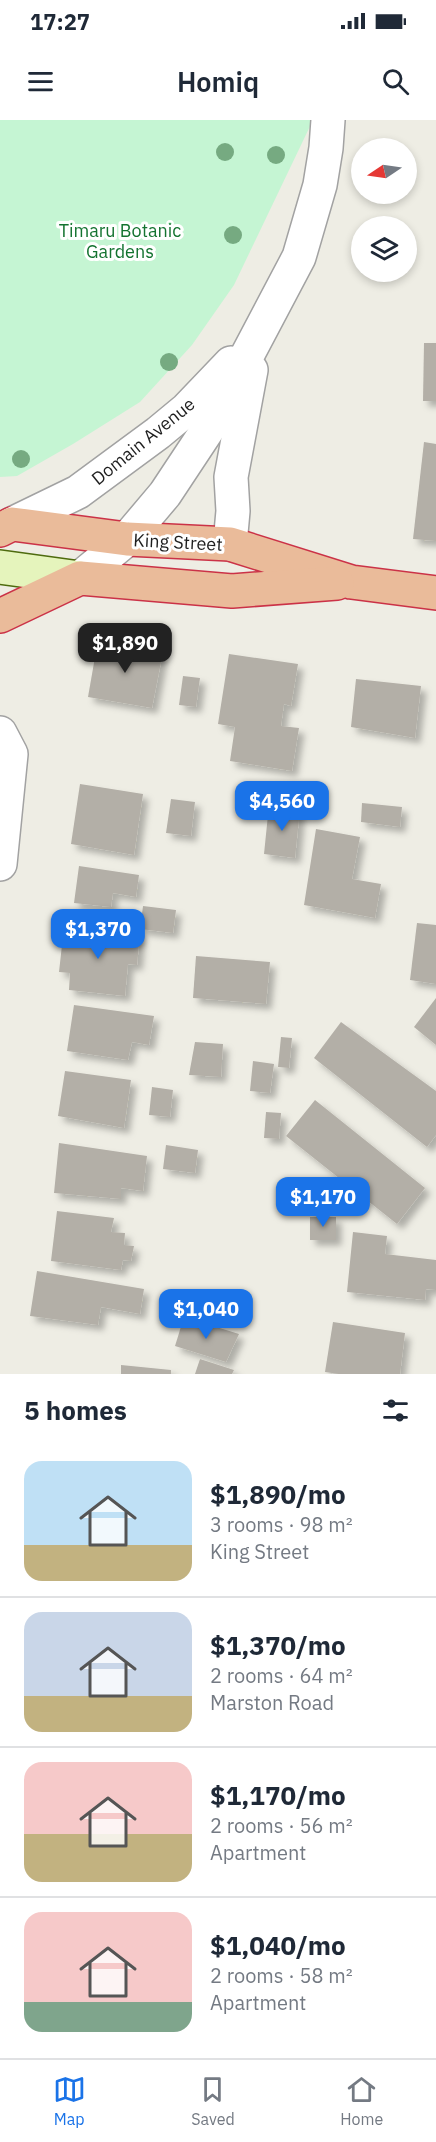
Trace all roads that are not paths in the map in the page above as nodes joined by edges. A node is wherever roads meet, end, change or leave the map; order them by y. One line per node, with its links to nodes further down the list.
1 (328, 120): 2 (street, Domain Avenue)
2 (257, 336): 3 (street, Domain Avenue); 4 (street, Domain Avenue); 5 (street, Domain Avenue)
3 (4, 526): 4 (highway, King Street)
4 (127, 539): 5 (highway, King Street); 7 (street, Domain Avenue)
5 (230, 544): 8 (highway, King Street)
6 (0, 567): 7 (main road, King Street)
7 (80, 578): 8 (highway, King Street); 10 (highway)
8 (351, 582): 9 (highway, King Street)
9 (436, 593)
10 (0, 616)
11 (5, 743): 12 (street)
12 (0, 864)

